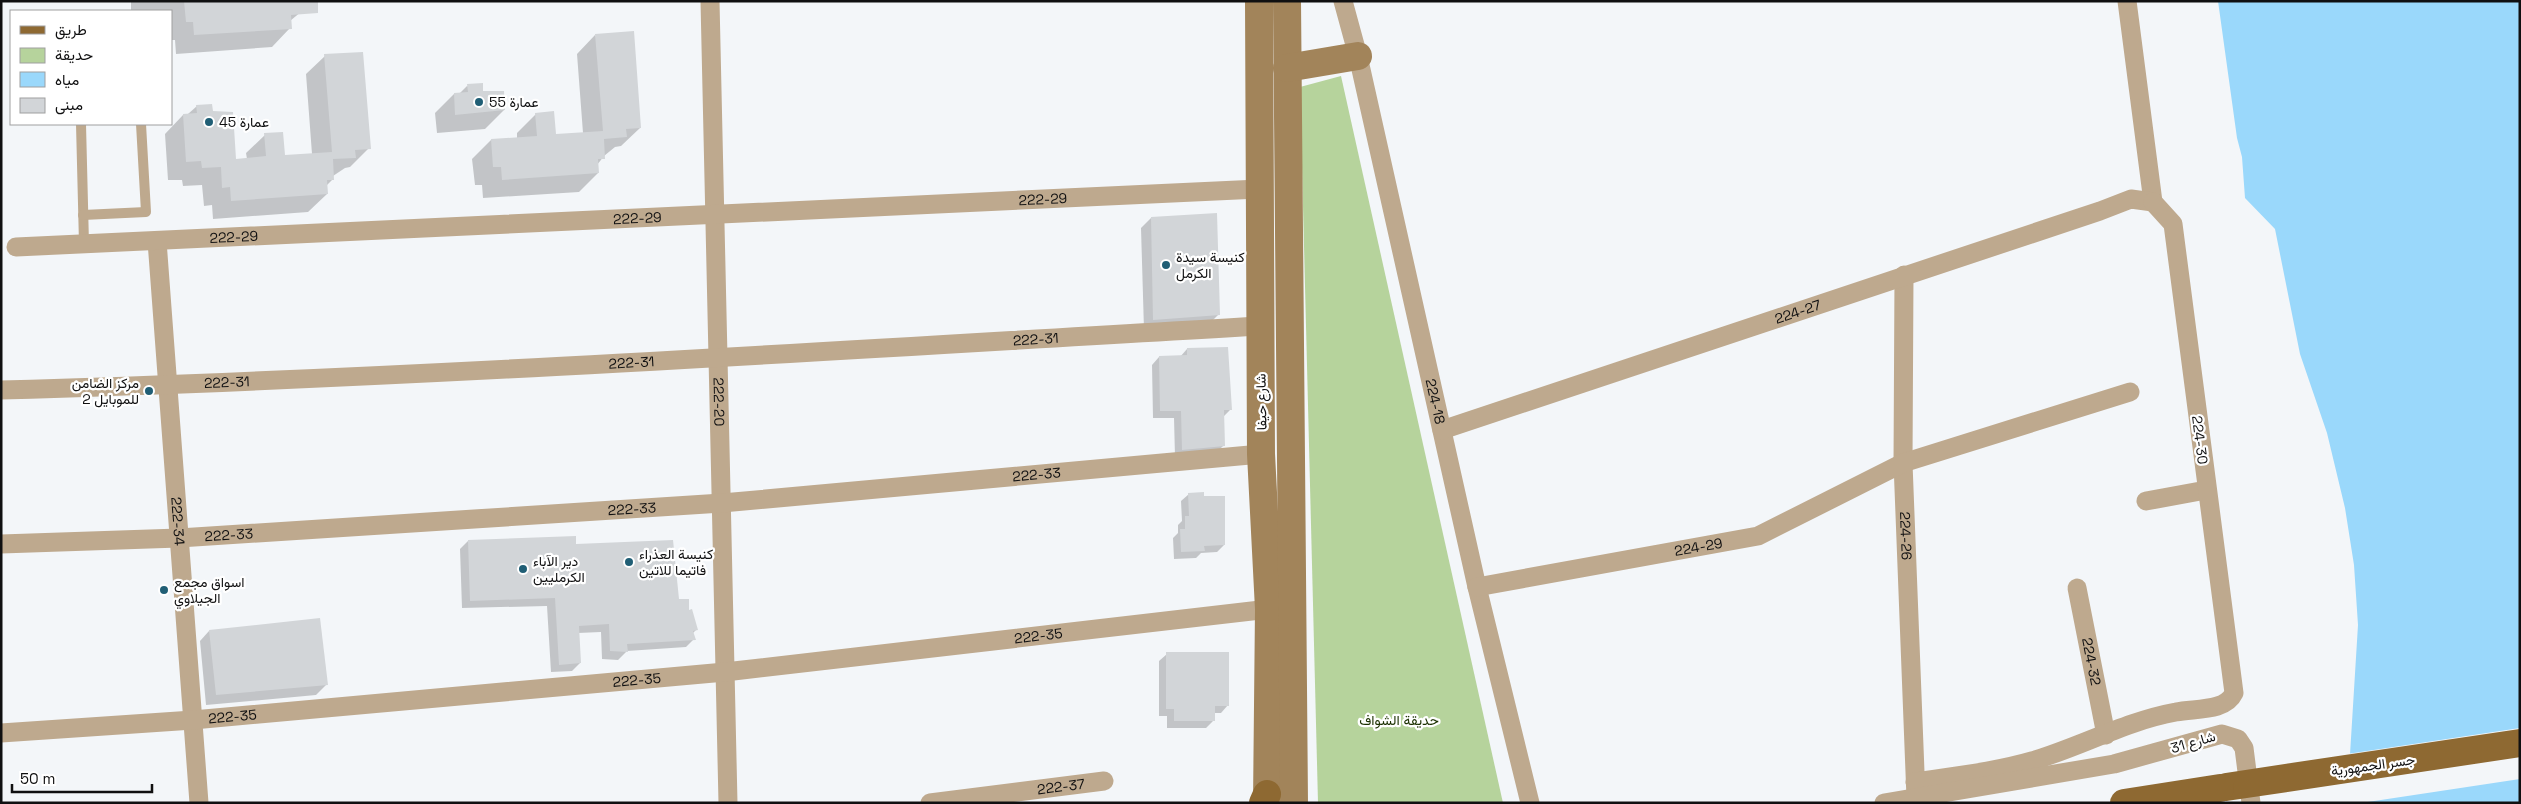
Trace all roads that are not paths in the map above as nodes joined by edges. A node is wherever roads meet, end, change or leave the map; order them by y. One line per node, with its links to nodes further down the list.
1 (710, 1): 12 (street, 222-20)
2 (1259, 1): 10 (main road, شارع حيفا)
3 (1287, 1): 7 (main road)
4 (1343, 1): 6 (street, 224-18)
5 (2127, 1): 11 (street)
6 (1358, 56): 7 (main road); 23 (street, 224-18)
7 (1287, 68): 46 (main road)
8 (81, 125): 13 (lane)
9 (141, 125): 13 (lane)
10 (1259, 189): 12 (street, 222-29); 18 (main road, شارع حيفا)
11 (2153, 202): 17 (street, 224-27); 26 (street, 224-30)
12 (715, 214): 14 (street, 222-29); 19 (street, 222-20)
13 (83, 215): 15 (lane)
14 (157, 240): 15 (street, 222-29); 20 (street, 222-34)
15 (84, 244): 16 (street, 222-29)
16 (16, 247)
17 (1904, 275): 23 (street, 224-27); 25 (street, 224-26)
18 (1260, 326): 19 (street, 222-31); 24 (main road, شارع حيفا)
19 (718, 358): 20 (street, 222-31); 28 (street, 222-20)
20 (168, 385): 21 (street, 222-31); 29 (street, 222-34)
21 (1, 390)
22 (2130, 392): 25 (street, 224-29)
23 (1442, 430): 31 (street, 224-18)
24 (1262, 454): 28 (street, 222-33); 33 (main road, شارع حيفا)
25 (1903, 463): 31 (street, 224-29); 41 (street, 224-26)
26 (2206, 490): 27 (street); 37 (street, 224-30)
27 (2146, 501)
28 (722, 503): 29 (street, 222-33); 34 (street, 222-20)
29 (179, 538): 30 (street, 222-33); 35 (street, 222-34)
30 (1, 544)
31 (1478, 586): 47 (street, 224-18)
32 (2077, 588): 37 (street, 224-32)
33 (1269, 609): 34 (street, 222-35); 42 (main road, شارع حيفا)
34 (726, 672): 35 (street, 222-35); 44 (street, 222-20)
35 (193, 720): 36 (street, 222-35); 43 (street, 222-34)
36 (1, 733)
37 (2106, 735): 41 (street)
38 (2520, 743): 49 (main road, جسر الجمهورية)
39 (2520, 762): 50 (main road, جسر الجمهورية)
40 (1104, 781): 45 (street, 222-37)
41 (1916, 790): 48 (street); 50 (street, شارع 31)
42 (1266, 800)
43 (199, 803)
44 (728, 803)
45 (930, 803)
46 (1294, 803)
47 (1530, 803)
48 (1884, 803)
49 (2124, 803)
50 (2251, 803)

